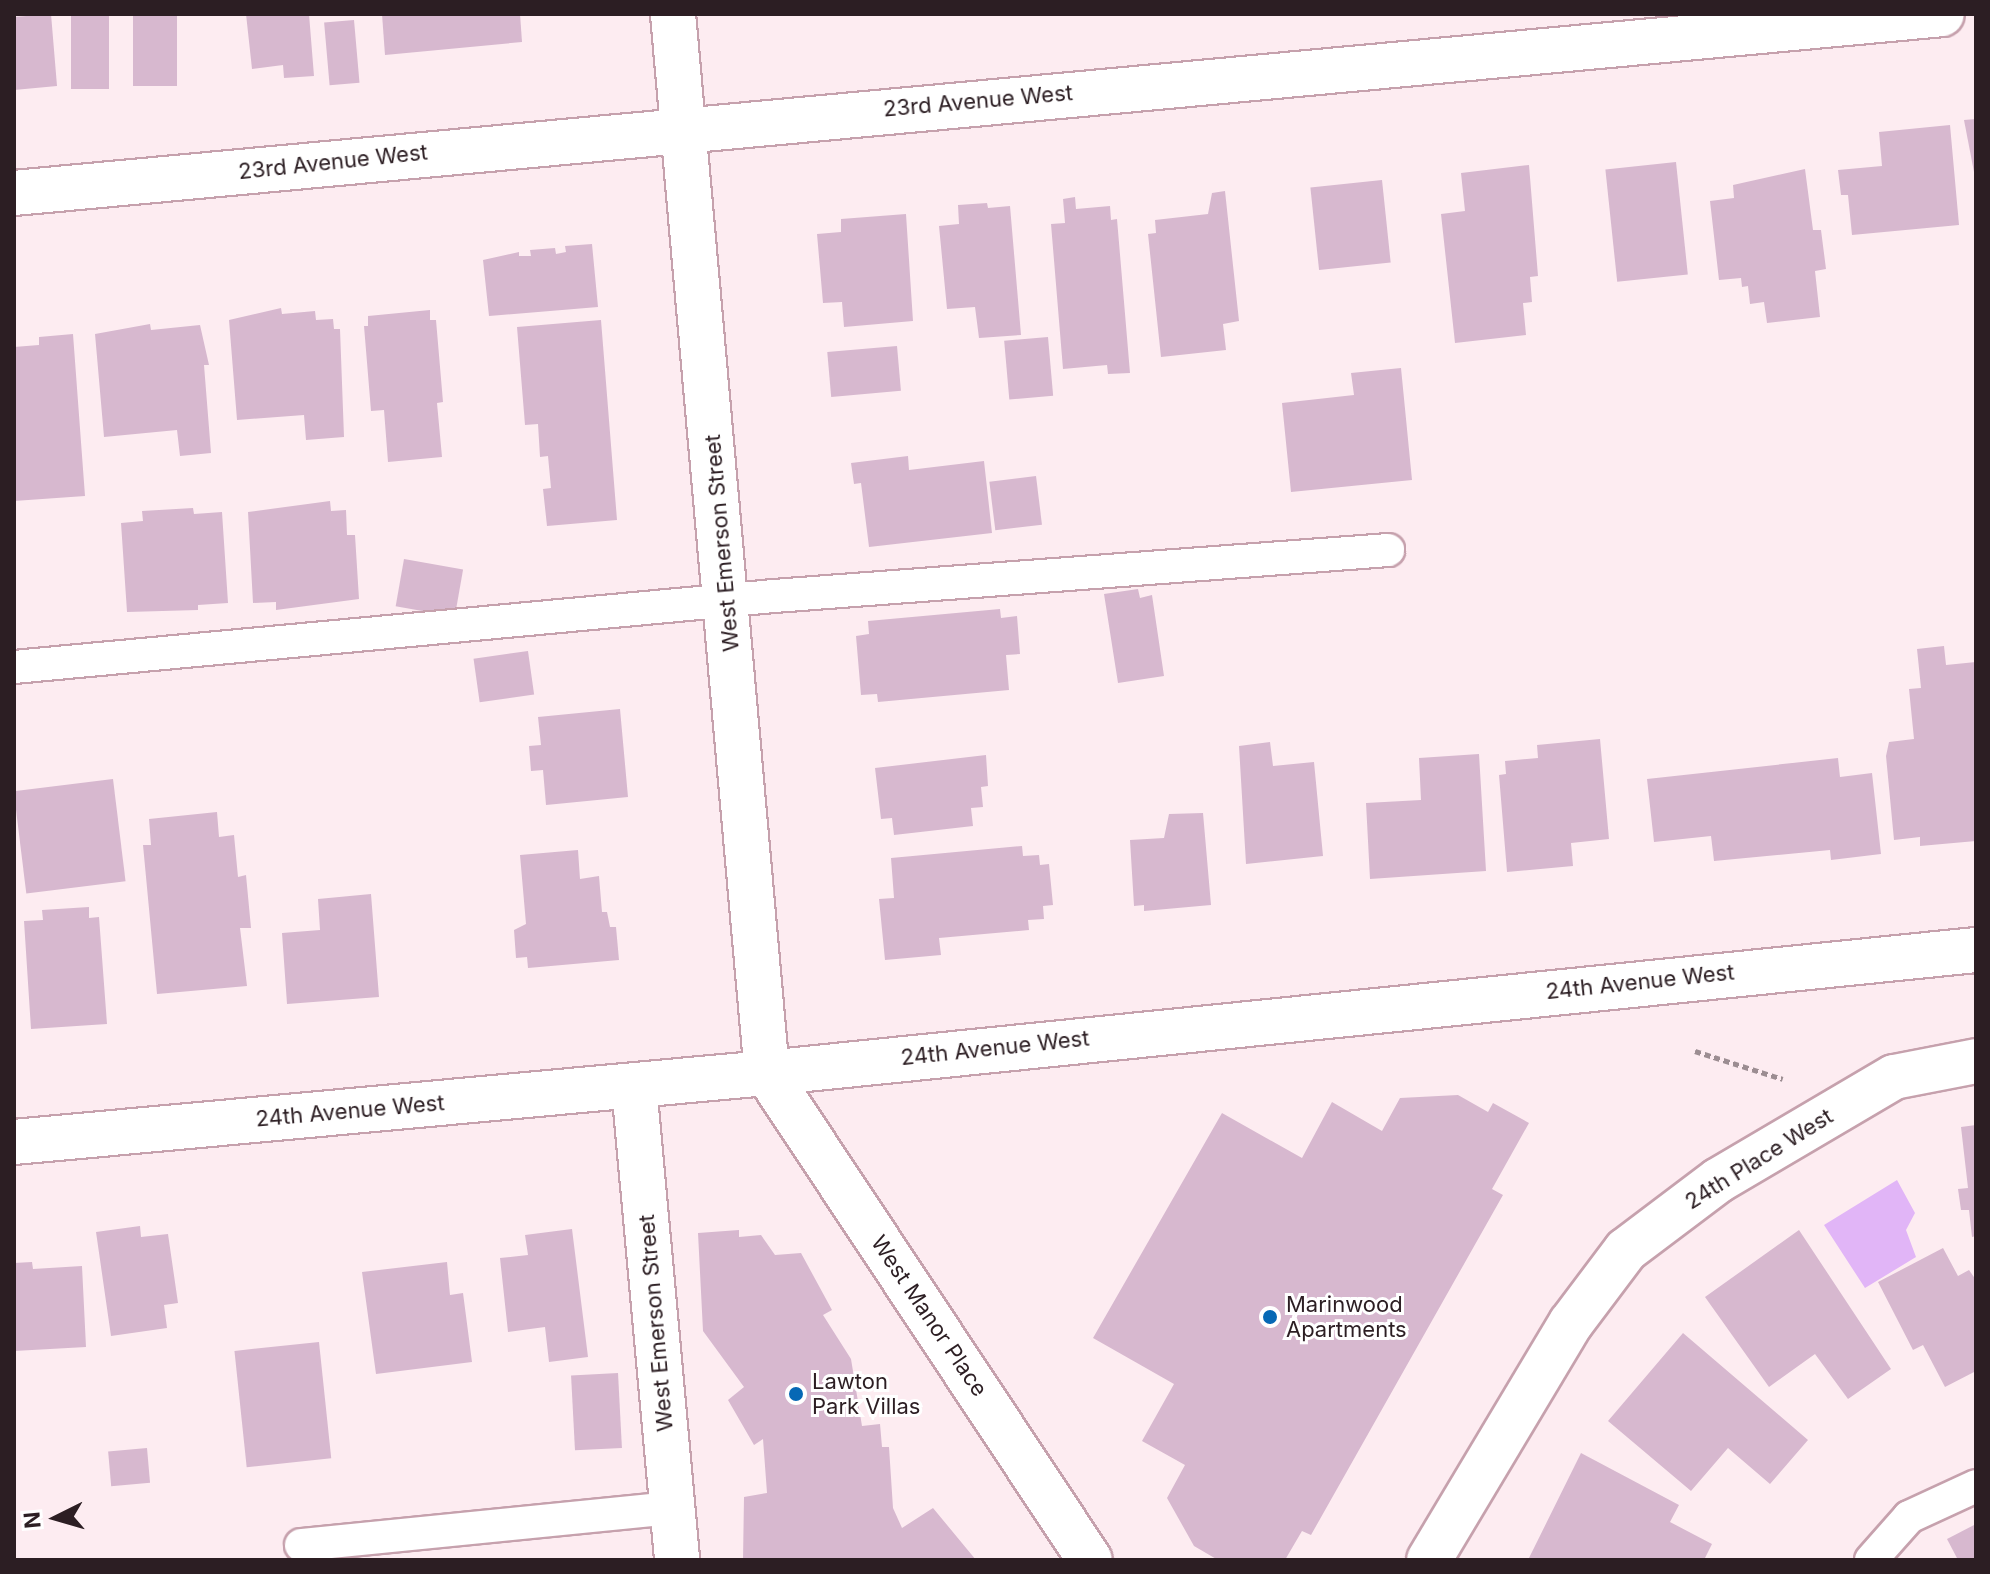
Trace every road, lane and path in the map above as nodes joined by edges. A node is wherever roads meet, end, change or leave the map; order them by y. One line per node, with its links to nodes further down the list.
1 (673, 14): 3 (street, West Emerson Street)
2 (1942, 14): 3 (street, 23rd Avenue West)
3 (683, 128): 4 (street, 23rd Avenue West); 6 (street, West Emerson Street)
4 (14, 193)
5 (1388, 550): 6 (lane)
6 (728, 600): 7 (lane); 11 (street, West Emerson Street)
7 (14, 667)
8 (1976, 950): 11 (street, 24th Avenue West)
9 (1695, 1051): 12 (path)
10 (1976, 1061): 20 (street, 24th Place West)
11 (767, 1073): 13 (street, 24th Avenue West); 19 (street, West Manor Place)
12 (1792, 1082)
13 (634, 1086): 14 (street, 24th Avenue West); 16 (street, West Emerson Street)
14 (14, 1142)
15 (1976, 1486): 21 (lane)
16 (673, 1508): 17 (lane); 18 (street, West Emerson Street)
17 (301, 1545)
18 (677, 1560)
19 (1090, 1560)
20 (1429, 1560)
21 (1871, 1560)

